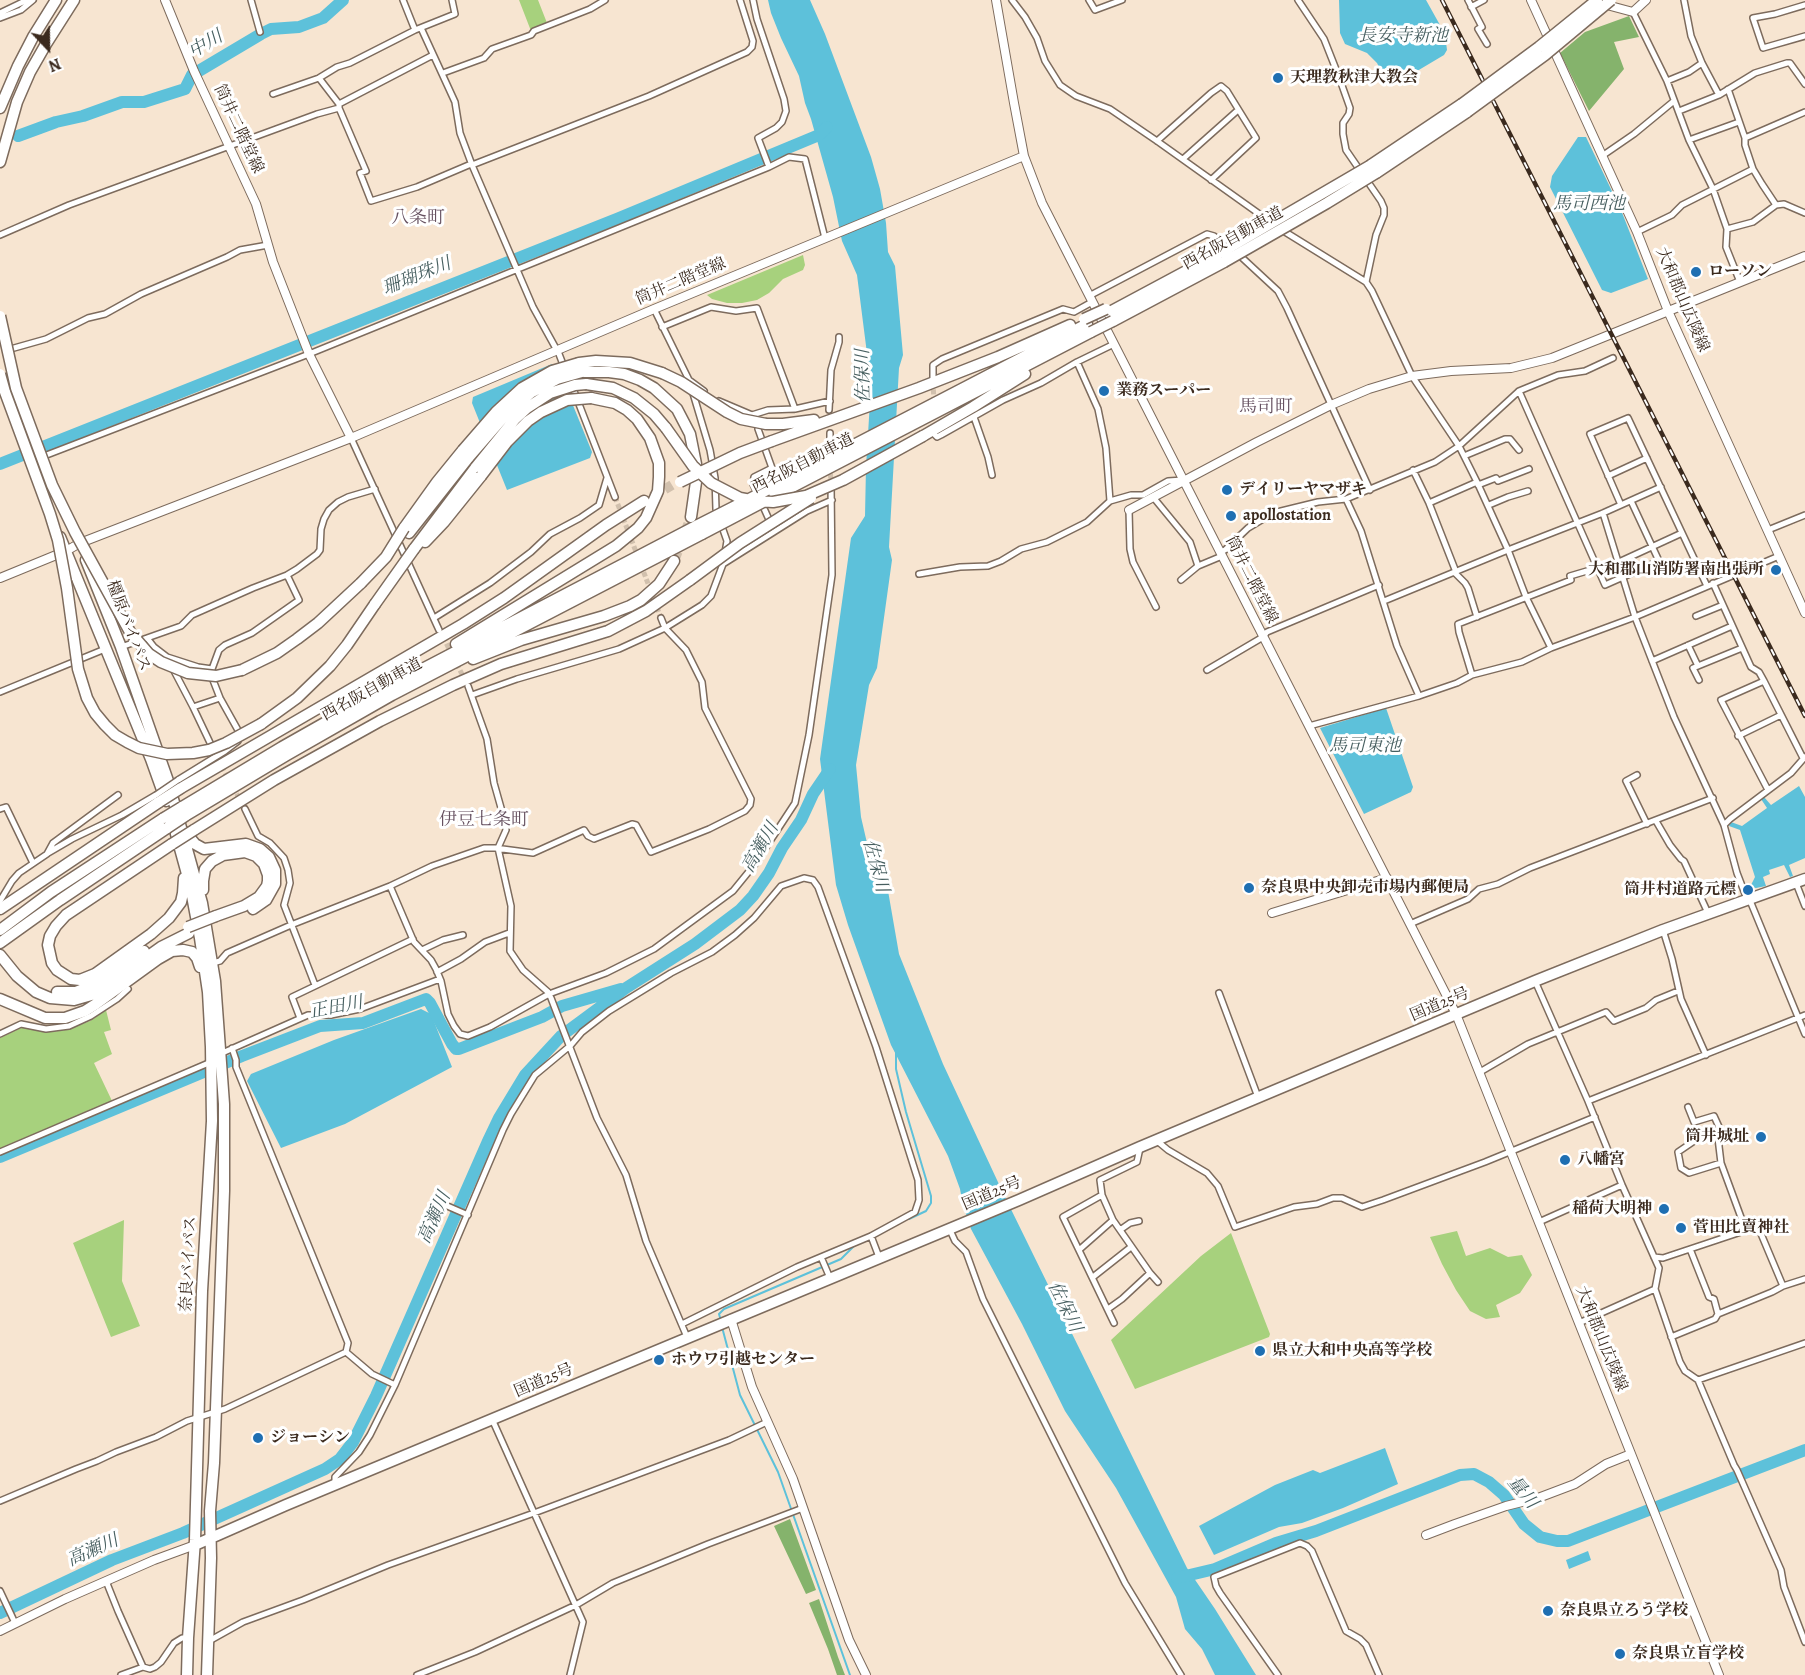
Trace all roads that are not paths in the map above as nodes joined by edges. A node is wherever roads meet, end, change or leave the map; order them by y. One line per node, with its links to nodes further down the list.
1 (27, 0): 28 (street)
2 (33, 0): 29 (street)
3 (54, 0): 42 (highway); 46 (highway)
4 (73, 0): 56 (highway); 60 (highway)
5 (165, 0): 55 (main road, 筒井二階堂線)
6 (252, 0): 31 (street)
7 (403, 0): 30 (street)
8 (605, 0): 36 (street)
9 (740, 0): 61 (street)
10 (753, 0): 62 (street)
11 (996, 0): 57 (main road, 筒井二階堂線)
12 (1012, 0): 54 (street)
13 (1089, 0): 14 (street)
14 (1122, 0)
15 (1298, 0): 76 (street)
16 (1468, 0): 26 (street)
17 (1484, 0): 26 (street)
18 (1531, 0): 58 (main road, 大和郡山広陵線)
19 (1591, 0): 27 (main road)
20 (1596, 0): 47 (highway, 西名阪自動車道, bridge)
21 (1611, 0): 47 (highway, 西名阪自動車道, bridge)
22 (1646, 0): 27 (main road)
23 (1684, 0): 35 (street)
24 (454, 1): 30 (street)
25 (1805, 5): 32 (street)
26 (1472, 7): 33 (street)
27 (1633, 12): 38 (street)
28 (0, 13)
29 (0, 18)
30 (418, 29): 34 (street); 37 (street)
31 (260, 32)
32 (1805, 36)
33 (1487, 44)
34 (434, 55): 36 (street); 45 (street)
35 (1702, 63): 38 (street); 43 (street)
36 (443, 73): 61 (street)
37 (319, 78): 41 (street); 45 (street)
38 (1667, 81): 44 (street)
39 (1805, 84): 40 (street)
40 (1728, 89): 43 (street); 51 (street)
41 (273, 94)
42 (0, 95)
43 (1719, 95): 49 (street)
44 (1674, 101): 49 (street); 58 (street)
45 (339, 106): 55 (street); 61 (street)
46 (0, 108)
47 (1465, 108): 74 (highway, 西名阪自動車道, bridge)
48 (1238, 110): 54 (street); 59 (street); 64 (street)
49 (1679, 111): 53 (street)
50 (1805, 112): 52 (street)
51 (1739, 122): 52 (street); 53 (street)
52 (1745, 138): 63 (street)
53 (1689, 140): 65 (street)
54 (1157, 141): 59 (street)
55 (229, 146): 70 (street); 72 (main road, 筒井二階堂線)
56 (0, 147)
57 (1024, 156): 71 (main road, 筒井二階堂線); 78 (main road, 筒井二階堂線)
58 (1602, 156): 69 (main road, 大和郡山広陵線)
59 (1183, 159): 64 (street)
60 (0, 162)
61 (471, 165): 75 (street)
62 (768, 165): 71 (street); 75 (street)
63 (1753, 170): 65 (street); 66 (street)
64 (1211, 180): 76 (street)
65 (1713, 189): 68 (street); 69 (street)
66 (1776, 205): 67 (street); 68 (street)
67 (1805, 213)
68 (1727, 229): 77 (street)
69 (1637, 232): 80 (main road, 大和郡山広陵線)
70 (0, 235)
71 (828, 237): 79 (main road, 筒井二階堂線)
72 (268, 245): 88 (street); 90 (main road, 筒井二階堂線)
73 (1805, 256): 77 (main road)
74 (1222, 257): 81 (highway, 西名阪自動車道); 81 (highway, 西名阪自動車道)
75 (516, 269): 89 (street); 90 (street)
76 (1366, 282): 95 (street)
77 (1740, 282): 80 (main road)
78 (1090, 299): 87 (main road, 筒井二階堂線); 96 (street); 101 (street)
79 (654, 309): 83 (street); 89 (main road, 筒井二階堂線)
80 (1668, 310): 95 (main road); 146 (main road, 大和郡山広陵線)
81 (1109, 314): 84 (highway, 西名阪自動車道)
82 (0, 316): 93 (highway, bridge)
83 (662, 327): 98 (street); 102 (street)
84 (1088, 327): 105 (highway); 122 (highway, bridge); 145 (highway, 西名阪自動車道, bridge)
85 (0, 329): 88 (highway, 橿原バイパス)
86 (838, 337): 100 (street)
87 (1114, 344): 92 (street); 123 (main road, 筒井二階堂線)
88 (6, 350): 113 (highway, 橿原バイパス, bridge)
89 (557, 350): 109 (main road, 筒井二階堂線); 121 (street)
90 (308, 353): 109 (main road, 筒井二階堂線); 113 (street)
91 (1613, 358): 99 (street)
92 (1077, 362): 106 (street); 136 (street)
93 (580, 368): 105 (highway, bridge); 145 (highway)
94 (0, 375): 118 (highway, bridge)
95 (1412, 375): 101 (main road); 111 (street)
96 (933, 378)
97 (0, 380): 151 (highway, 橿原バイパス, bridge)
98 (689, 380): 104 (street); 157 (street)
99 (1519, 391): 111 (street); 144 (street)
100 (830, 401): 102 (street); 103 (street)
101 (1331, 405): 123 (main road); 129 (street)
102 (795, 409): 104 (street)
103 (830, 410)
104 (759, 414): 147 (street)
105 (847, 414): 126 (highway, bridge)
106 (974, 417): 108 (street); 119 (street)
107 (830, 433): 110 (street)
108 (935, 435)
109 (351, 438): 128 (street); 149 (main road, 筒井二階堂線)
110 (830, 444)
111 (1459, 446): 114 (street); 117 (street)
112 (1519, 450): 114 (street)
113 (44, 455): 149 (highway, 橿原バイパス)
114 (1464, 456): 125 (street)
115 (1647, 458): 120 (street); 120 (street); 127 (street)
116 (1529, 469): 125 (street)
117 (1413, 470): 129 (street); 138 (street)
118 (478, 472): 122 (highway, bridge); 197 (highway, bridge)
119 (992, 475)
120 (1608, 476): 140 (street)
121 (608, 477): 131 (street); 176 (street)
122 (843, 480): 248 (highway, bridge)
123 (1183, 480): 132 (main road); 136 (street); 153 (main road, 筒井二階堂線)
124 (831, 482): 134 (street)
125 (1478, 483): 138 (street); 139 (street)
126 (676, 484)
127 (1661, 487): 137 (street); 148 (street)
128 (375, 489): 162 (street); 176 (street)
129 (1370, 490): 133 (street)
130 (1528, 491): 139 (street)
131 (615, 496)
132 (1153, 497): 141 (main road); 158 (street)
133 (1346, 499): 153 (street); 166 (street)
134 (832, 500): 147 (street); 256 (street)
135 (644, 501): 210 (highway)
136 (1110, 501): 161 (street)
137 (1631, 501): 140 (street); 150 (street)
138 (1429, 503): 160 (street)
139 (1489, 505): 152 (street)
140 (1621, 505): 142 (street)
141 (1129, 510): 171 (street)
142 (1603, 513): 144 (street); 156 (street)
143 (1805, 516): 146 (street)
144 (1577, 524): 152 (street); 159 (street)
145 (697, 525): 197 (highway, 西名阪自動車道); 204 (highway, 西名阪自動車道)
146 (1768, 530): 154 (main road, 大和郡山広陵線)
147 (773, 531): 157 (street)
148 (1682, 533): 150 (street); 167 (street)
149 (80, 543): 151 (main road, 筒井二階堂線); 184 (highway, 橿原バイパス)
150 (1653, 546): 156 (street); 164 (street)
151 (66, 550): 163 (main road, 筒井二階堂線); 187 (highway, 橿原バイパス)
152 (1508, 550): 160 (street); 168 (street)
153 (1221, 554): 158 (street); 181 (main road, 筒井二階堂線)
154 (1779, 556): 167 (street); 172 (main road, 大和郡山広陵線)
155 (674, 561): 204 (highway)
156 (1619, 562): 164 (street)
157 (723, 564): 179 (street)
158 (1198, 566): 165 (street)
159 (1597, 568): 164 (street); 168 (street)
160 (1456, 572): 169 (street); 174 (street)
161 (919, 574)
162 (287, 575): 182 (street); 191 (street)
163 (0, 578)
164 (1623, 578): 175 (street)
165 (1181, 580)
166 (1378, 585): 169 (street); 181 (street)
167 (1710, 585): 170 (street); 175 (street)
168 (1526, 597): 174 (street); 185 (street)
169 (1384, 601): 200 (street)
170 (1722, 605): 173 (street); 178 (street)
171 (1156, 608)
172 (1805, 613)
173 (1696, 616)
174 (1477, 617): 193 (street)
175 (1635, 617): 185 (street); 189 (street)
176 (434, 618): 180 (street)
177 (662, 618): 179 (street)
178 (1732, 626): 183 (street); 186 (street)
179 (665, 628): 199 (street); 222 (street)
180 (439, 630)
181 (1263, 637): 192 (street); 205 (main road, 筒井二階堂線)
182 (147, 638): 184 (street); 188 (street)
183 (1688, 645): 189 (street); 190 (street)
184 (121, 647): 221 (highway, 橿原バイパス)
185 (1551, 648): 193 (street)
186 (1742, 648): 190 (street); 195 (street)
187 (105, 650): 198 (street); 224 (highway, 橿原バイパス)
188 (167, 657): 191 (street); 202 (street)
189 (1652, 661): 214 (street)
190 (1698, 666): 194 (street)
191 (212, 669): 201 (street)
192 (1207, 670)
193 (1472, 675): 200 (street)
194 (1699, 680)
195 (1764, 681): 203 (street); 206 (street)
196 (468, 686): 199 (street)
197 (388, 687): 217 (highway, 西名阪自動車道)
198 (0, 692)
199 (472, 695): 222 (street)
200 (1419, 696): 205 (street)
201 (220, 698): 202 (street); 210 (street)
202 (194, 707): 207 (street)
203 (1781, 715): 206 (street); 208 (street)
204 (337, 726): 217 (highway, 西名阪自動車道)
205 (1309, 726): 226 (main road, 筒井二階堂線)
206 (1738, 736): 211 (street)
207 (215, 753)
208 (1804, 757): 211 (street)
209 (1637, 775): 219 (street)
210 (179, 784): 213 (highway, bridge)
211 (1768, 790): 220 (street)
212 (118, 795): 223 (street)
213 (158, 798): 223 (street); 232 (highway)
214 (1713, 798): 218 (street); 220 (street)
215 (0, 809): 225 (street)
216 (245, 809): 237 (street)
217 (184, 811): 239 (highway, 西名阪自動車道, bridge)
218 (1656, 820): 219 (street); 234 (street)
219 (1647, 824): 236 (street)
220 (1724, 825): 229 (street)
221 (182, 827): 235 (highway); 243 (highway, 橿原バイパス)
222 (498, 848): 228 (street); 240 (street)
223 (47, 854): 225 (street)
224 (182, 857): 244 (highway); 266 (highway, 奈良バイパス)
225 (33, 863): 230 (street)
226 (1387, 878): 233 (main road); 236 (main road, 筒井二階堂線)
227 (1800, 880): 229 (highway, 国道25号); 231 (street)
228 (390, 886): 237 (street); 242 (street)
229 (1747, 899): 234 (highway, 国道25号); 261 (street)
230 (0, 901)
231 (1805, 906)
232 (0, 909)
233 (1272, 913)
234 (1708, 914): 238 (highway, 国道25号)
235 (216, 920): 243 (highway); 244 (highway)
236 (1410, 924): 258 (main road, 筒井二階堂線)
237 (291, 925): 247 (street); 252 (street)
238 (1663, 930): 251 (highway, 国道25号); 254 (street)
239 (5, 931): 245 (highway, 西名阪自動車道)
240 (509, 933): 249 (street); 256 (street)
241 (463, 935): 246 (street)
242 (413, 939): 246 (street); 252 (street)
243 (209, 940): 247 (highway, 奈良バイパス)
244 (155, 947): 248 (highway); 248 (highway); 248 (highway); 248 (highway); 266 (highway)
245 (2, 949): 248 (highway)
246 (422, 950): 249 (street)
247 (213, 963): 266 (highway, 奈良バイパス)
248 (126, 967): 257 (highway)
249 (437, 972): 250 (street)
250 (440, 979): 256 (street); 260 (street)
251 (1534, 981): 258 (highway, 国道25号); 262 (street)
252 (315, 986): 260 (street)
253 (128, 989): 263 (street)
254 (1678, 991): 262 (street); 267 (street)
255 (1219, 993): 270 (street)
256 (549, 994): 265 (street)
257 (0, 999)
258 (1456, 1014): 269 (main road, 大和郡山広陵線); 270 (highway, 国道25号)
259 (1805, 1016): 261 (street)
260 (300, 1018): 266 (street)
261 (1798, 1018): 264 (street); 267 (street)
262 (1557, 1032): 269 (street); 271 (street)
263 (0, 1034)
264 (1805, 1034)
265 (570, 1044): 283 (street); 290 (street); 311 (street)
266 (222, 1049): 268 (highway, 奈良バイパス); 315 (street); 318 (highway, 奈良バイパス)
267 (1706, 1054): 271 (street)
268 (211, 1062): 277 (street); 319 (highway, 奈良バイパス)
269 (1480, 1072): 278 (main road, 大和郡山広陵線)
270 (1258, 1097): 275 (highway, 国道25号)
271 (1588, 1101): 273 (street)
272 (1688, 1107): 274 (street)
273 (1595, 1118): 278 (street); 280 (street)
274 (1718, 1138): 279 (street); 279 (street)
275 (1156, 1140): 276 (highway, 国道25号); 278 (street)
276 (1140, 1147): 281 (street); 287 (highway, 国道25号)
277 (0, 1152)
278 (1511, 1152): 286 (main road, 大和郡山広陵線)
279 (1721, 1163): 289 (street)
280 (1622, 1185): 286 (street); 296 (street)
281 (1102, 1195): 284 (street); 293 (street)
282 (445, 1205): 283 (street)
283 (467, 1214): 317 (street)
284 (1113, 1220): 288 (street); 293 (street)
285 (1139, 1221): 288 (street)
286 (1539, 1222): 310 (main road, 大和郡山広陵線)
287 (955, 1226): 295 (highway, 国道25号); 346 (street)
288 (1120, 1230): 291 (street)
289 (1746, 1231): 292 (street); 304 (street)
290 (871, 1236): 294 (street); 295 (street)
291 (1131, 1247): 299 (street); 300 (street)
292 (1690, 1249): 297 (street); 307 (street)
293 (1079, 1250): 300 (street)
294 (821, 1257): 301 (street); 311 (street)
295 (879, 1257): 301 (highway, 国道25号)
296 (1654, 1257): 297 (street); 298 (street)
297 (1664, 1258): 298 (street)
298 (1659, 1268): 305 (street)
299 (1150, 1273): 303 (street); 306 (street)
300 (1093, 1277): 306 (street)
301 (830, 1278): 308 (highway, 国道25号)
302 (1805, 1279): 304 (street)
303 (1158, 1282)
304 (1782, 1286): 307 (street)
305 (1655, 1289): 310 (street); 312 (street)
306 (1108, 1309): 309 (street)
307 (1718, 1314): 312 (street)
308 (725, 1322): 313 (highway, 国道25号); 321 (main road)
309 (1114, 1323)
310 (1579, 1323): 322 (main road, 大和郡山広陵線)
311 (682, 1324): 313 (street)
312 (1671, 1337): 316 (street)
313 (687, 1338): 320 (highway, 国道25号)
314 (1805, 1343): 316 (street)
315 (346, 1352): 317 (street); 318 (street)
316 (1698, 1380): 337 (street)
317 (394, 1384): 323 (street)
318 (215, 1412): 319 (street); 328 (highway, 奈良バイパス)
319 (198, 1419): 324 (street); 329 (highway, 奈良バイパス)
320 (492, 1419): 323 (highway, 国道25号); 326 (street)
321 (767, 1422): 325 (main road); 326 (street)
322 (1631, 1454): 327 (main road); 349 (main road, 大和郡山広陵線)
323 (335, 1485): 328 (highway, 国道25号)
324 (0, 1501)
325 (803, 1508): 332 (street); 345 (main road)
326 (534, 1513): 332 (street); 336 (street)
327 (1426, 1535)
328 (210, 1537): 329 (highway, 国道25号); 336 (highway, 奈良バイパス)
329 (195, 1543): 330 (main road); 335 (highway, 奈良バイパス)
330 (106, 1581): 333 (main road); 338 (street)
331 (0, 1591): 333 (street)
332 (576, 1605): 343 (street); 344 (street)
333 (14, 1621): 334 (main road)
334 (0, 1631)
335 (188, 1638): 339 (street); 341 (highway, 奈良バイパス)
336 (209, 1641): 342 (highway, 奈良バイパス)
337 (1805, 1642)
338 (143, 1667): 339 (street); 340 (street)
339 (150, 1672)
340 (121, 1675)
341 (187, 1675)
342 (207, 1675)
343 (417, 1675)
344 (570, 1675)
345 (866, 1675)
346 (1181, 1675)
347 (1278, 1675): 348 (street)
348 (1379, 1675)
349 (1719, 1675)

